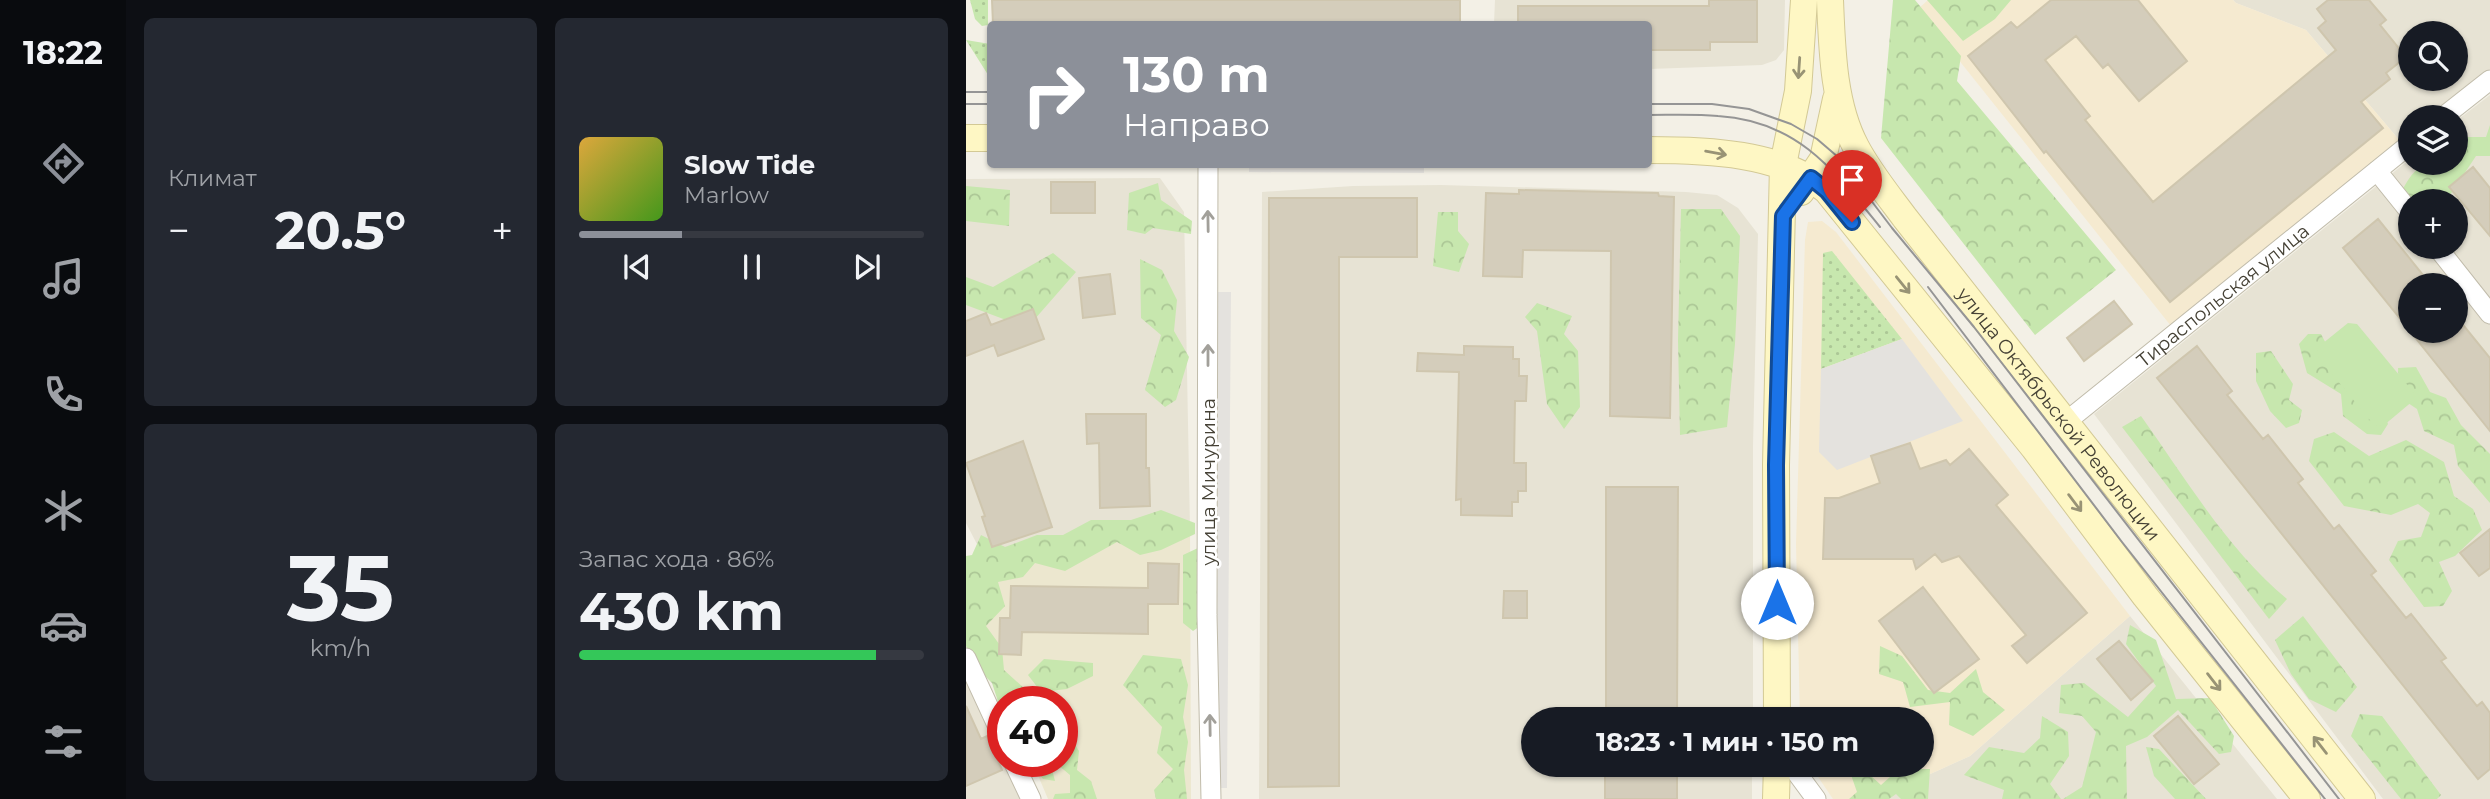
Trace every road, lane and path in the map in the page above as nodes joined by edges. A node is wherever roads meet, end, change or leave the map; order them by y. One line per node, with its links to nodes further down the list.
1 (1804, 0): 10 (main road, one-way to 10)
2 (1830, 0): 4 (main road)
3 (2490, 80): 5 (street)
4 (1837, 90): 10 (main road); 13 (main road); 18 (main road, улица Октябрьской Революции)
5 (2458, 105)
6 (966, 138): 7 (main road)
7 (987, 138)
8 (1652, 149): 10 (main road, one-way to 10)
9 (2398, 154): 12 (street, Тираспольская улица)
10 (1783, 164): 13 (main road); 15 (main road)
11 (1208, 168): 30 (street, улица Мичурина, one-way to 11)
12 (2377, 171): 14 (street); 20 (street, Тираспольская улица)
13 (1811, 178): 15 (main road); 19 (main road, one-way to 19)
14 (2398, 197)
15 (1783, 216): 26 (main road)
16 (2446, 259): 17 (street)
17 (2490, 314)
18 (1985, 317): 19 (main road); 20 (main road, улица Октябрьской Революции)
19 (1951, 345): 21 (main road)
20 (2067, 421): 21 (main road, Тираспольская улица); 22 (main road, улица Октябрьской Революции)
21 (2034, 448): 23 (main road, one-way to 23)
22 (2181, 567): 23 (main road); 35 (main road, улица Октябрьской Революции, one-way to 22)
23 (2146, 596): 34 (main road, one-way to 34)
24 (966, 658): 25 (street)
25 (987, 703)
26 (1777, 707)
27 (1021, 777): 31 (street)
28 (1777, 777): 32 (main road)
29 (1800, 777): 33 (street)
30 (1211, 796)
31 (1031, 799)
32 (1776, 799)
33 (1816, 799)
34 (2306, 799)
35 (2362, 799)

